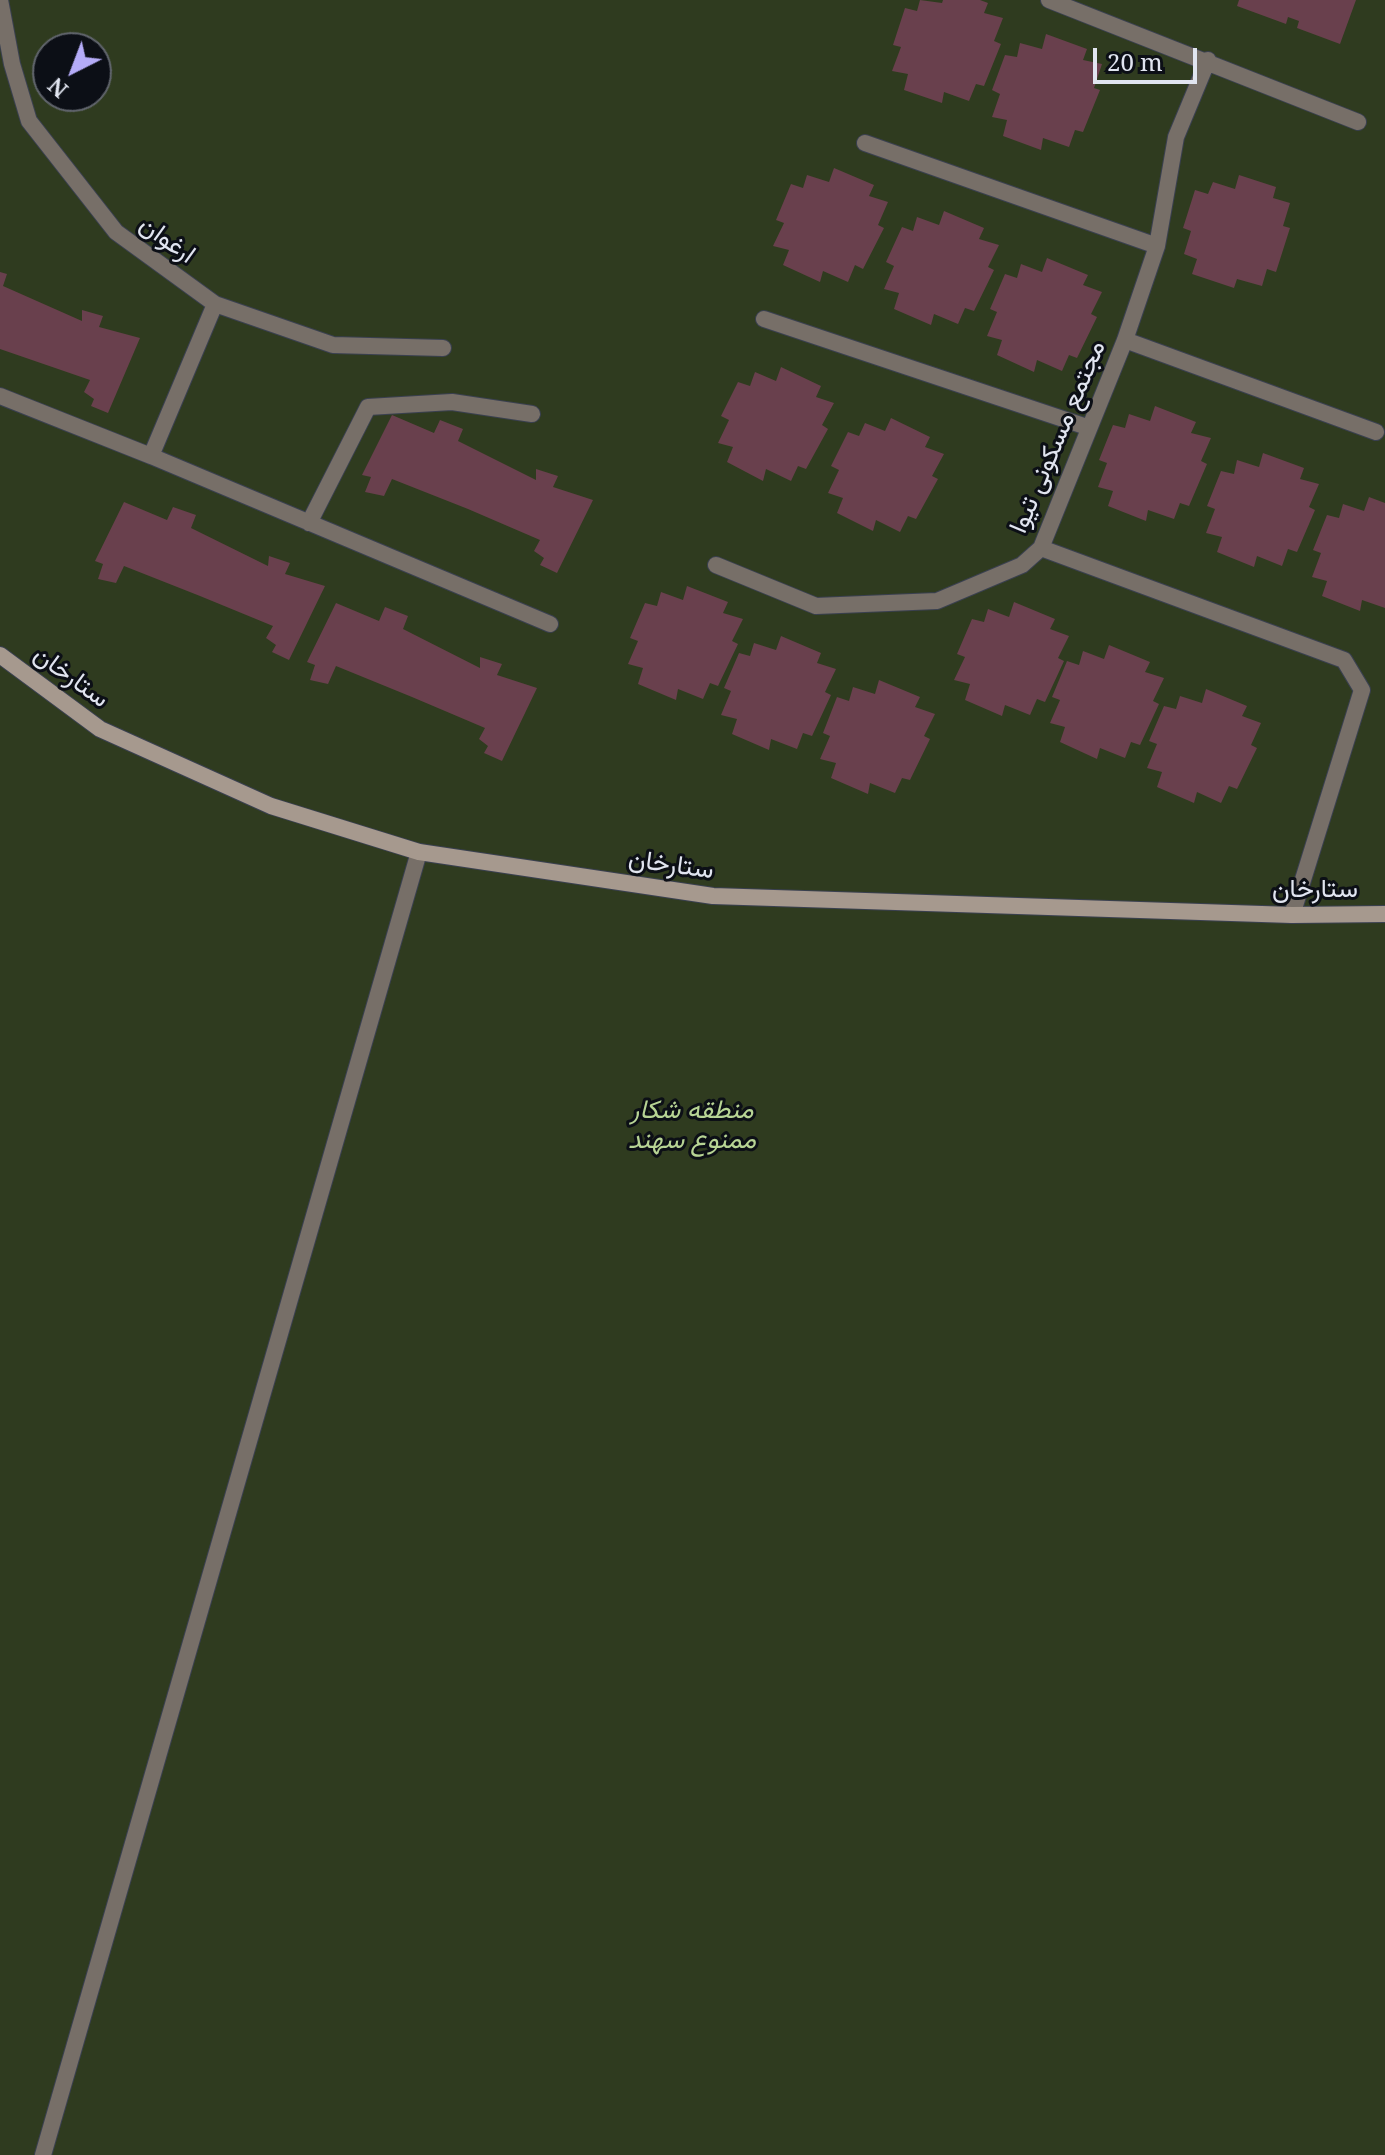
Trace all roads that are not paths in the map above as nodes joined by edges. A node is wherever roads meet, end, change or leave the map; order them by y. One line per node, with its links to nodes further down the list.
1 (0, 0): 4 (street, ارغوان)
2 (1049, 0): 3 (street)
3 (1208, 60): 5 (street); 7 (street, مجتمع مسکونی تیوا)
4 (6, 71): 8 (street, ارغوان)
5 (1358, 122)
6 (865, 143): 7 (street)
7 (1157, 246): 10 (street, مجتمع مسکونی تیوا)
8 (215, 304): 11 (street, ارغوان); 16 (street)
9 (764, 319): 14 (street)
10 (1125, 340): 14 (street, مجتمع مسکونی تیوا); 15 (street)
11 (443, 348)
12 (0, 396): 16 (street)
13 (532, 414): 17 (street)
14 (1087, 427): 18 (street, مجتمع مسکونی تیوا)
15 (1376, 432)
16 (151, 456): 17 (street)
17 (309, 523): 20 (street)
18 (1041, 548): 19 (street, مجتمع مسکونی تیوا); 24 (street)
19 (716, 565)
20 (550, 624)
21 (0, 655): 22 (street, ستارخان)
22 (419, 852): 24 (street, ستارخان); 25 (street)
23 (1385, 914): 24 (street, ستارخان)
24 (1292, 915)
25 (43, 2155)

